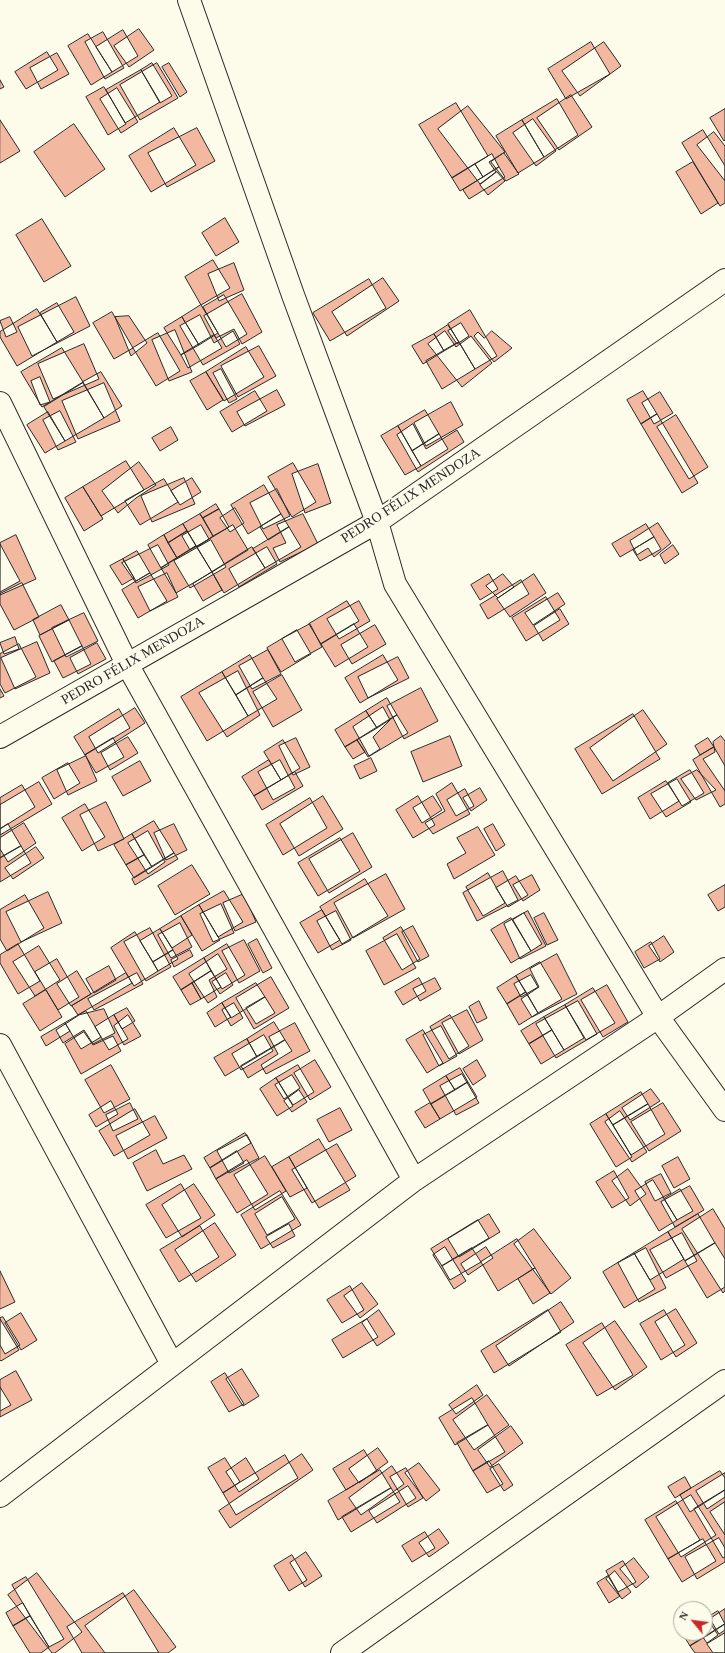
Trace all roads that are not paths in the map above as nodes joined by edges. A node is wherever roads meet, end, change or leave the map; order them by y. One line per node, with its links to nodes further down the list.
1 (194, 2): 4 (street)
2 (725, 280): 4 (street, PEDRO FÉLIX MENDOZA)
3 (0, 403): 5 (street)
4 (377, 522): 5 (street, PEDRO FÉLIX MENDOZA); 8 (street)
5 (127, 664): 6 (street, PEDRO FÉLIX MENDOZA); 11 (street)
6 (0, 737)
7 (725, 969): 8 (street)
8 (658, 1017): 10 (street); 11 (street)
9 (0, 1045): 12 (street)
10 (725, 1110)
11 (414, 1180): 12 (street)
12 (172, 1364): 14 (street)
13 (725, 1381): 15 (street)
14 (0, 1496)
15 (342, 1653)

